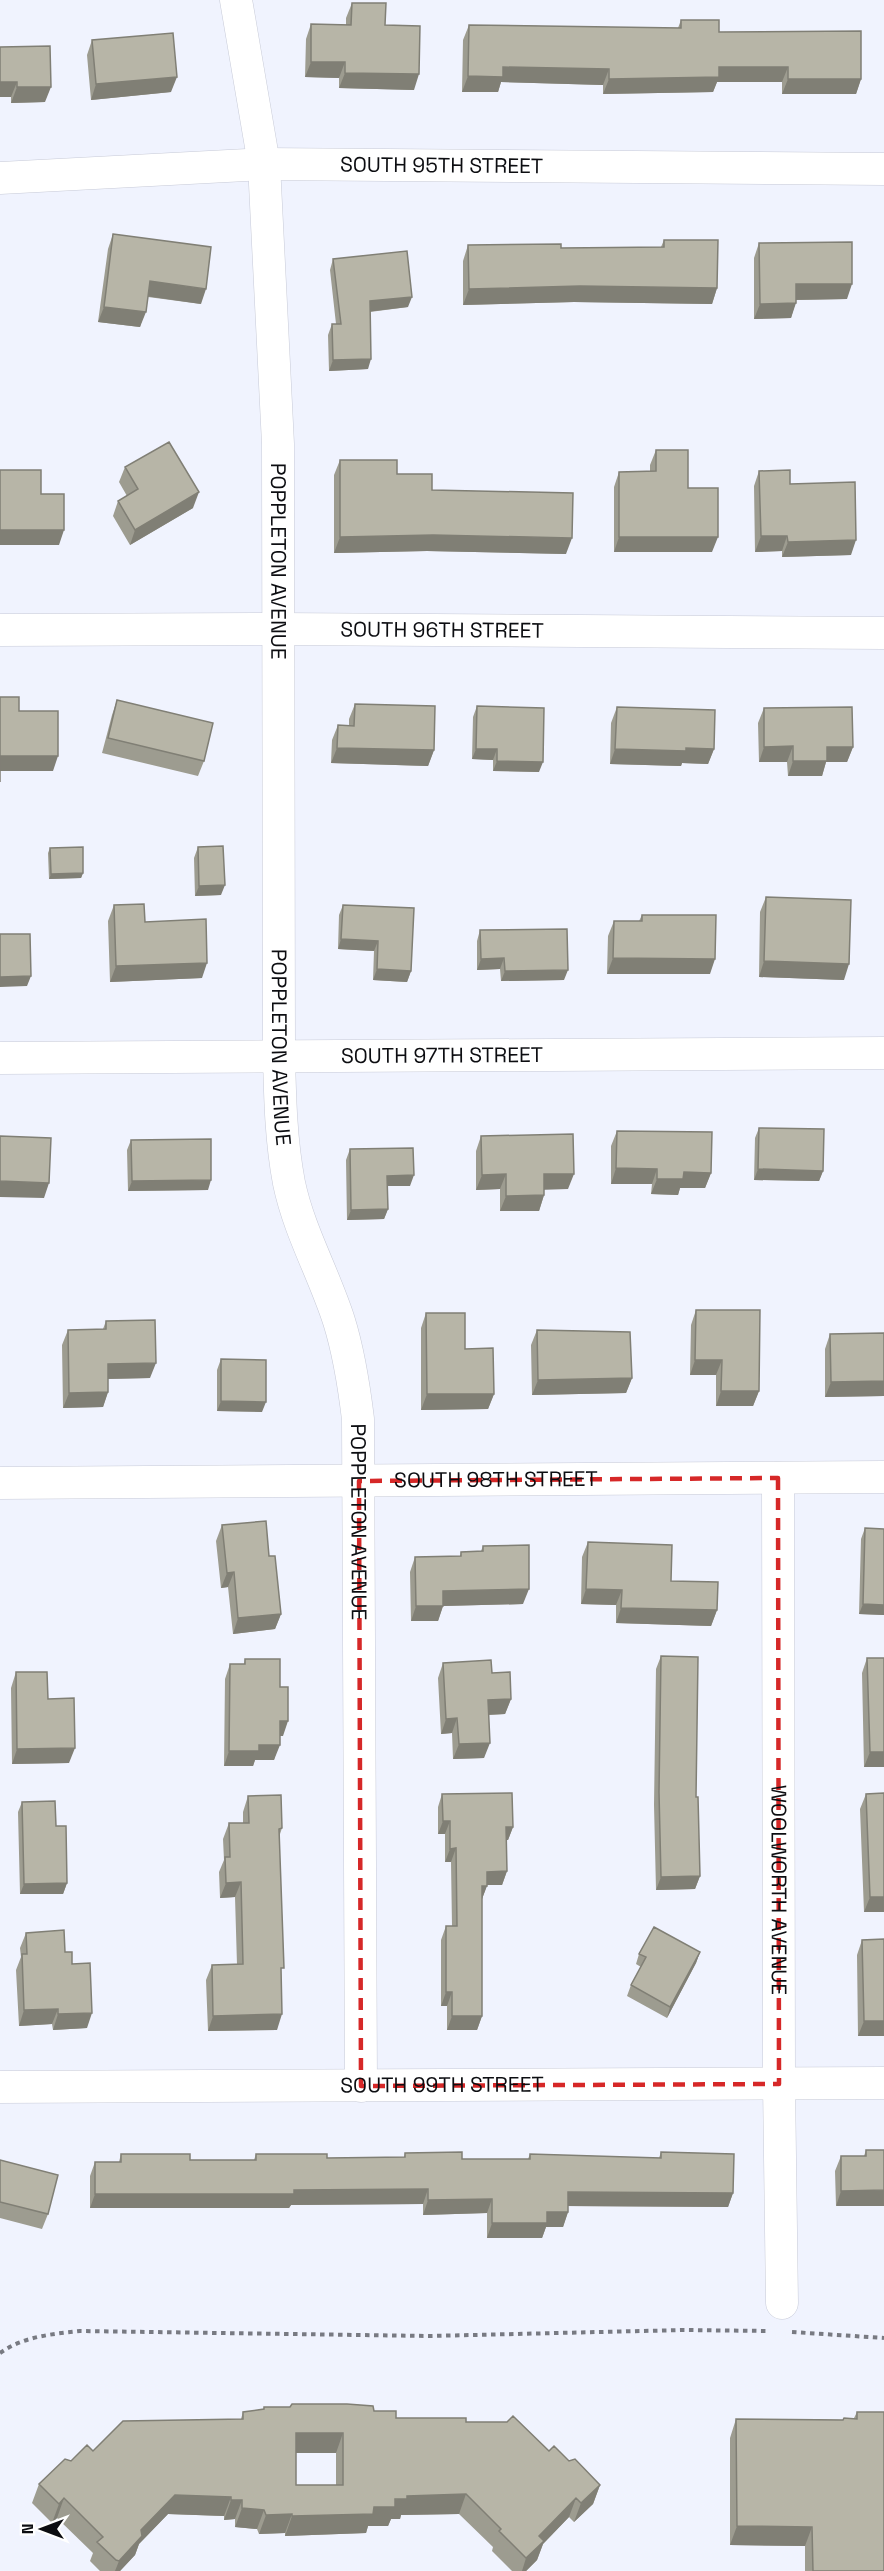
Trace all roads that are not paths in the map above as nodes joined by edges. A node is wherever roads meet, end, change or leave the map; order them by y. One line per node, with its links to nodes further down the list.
1 (236, 0): 2 (street, POPPLETON AVENUE)
2 (264, 164): 3 (street, SOUTH 95TH STREET); 4 (street, SOUTH 95TH STREET); 5 (street, POPPLETON AVENUE)
3 (884, 169)
4 (0, 178)
5 (279, 629): 6 (street, SOUTH 96TH STREET); 7 (street, SOUTH 96TH STREET); 9 (street, POPPLETON AVENUE)
6 (0, 630)
7 (884, 633)
8 (884, 1053): 9 (street, SOUTH 97TH STREET)
9 (279, 1056): 10 (street, SOUTH 97TH STREET); 13 (street, POPPLETON AVENUE)
10 (0, 1058)
11 (778, 1478): 12 (street, SOUTH 98TH STREET); 13 (street, SOUTH 98TH STREET); 16 (street, WOOLWORTH AVENUE)
12 (884, 1478)
13 (359, 1481): 14 (street, SOUTH 98TH STREET); 17 (street, POPPLETON AVENUE)
14 (0, 1483)
15 (884, 2083): 16 (street, SOUTH 99TH STREET)
16 (779, 2084): 17 (street, SOUTH 99TH STREET); 19 (street, WOOLWORTH AVENUE)
17 (361, 2086): 18 (street, SOUTH 99TH STREET)
18 (0, 2087)
19 (783, 2318)

